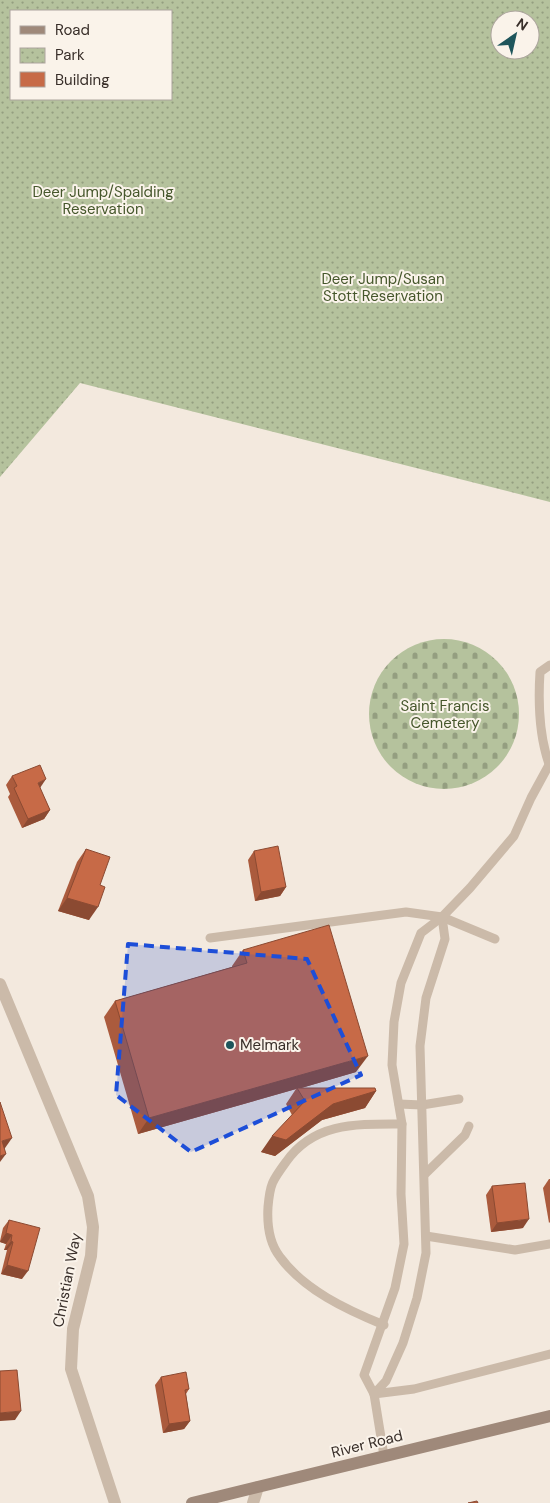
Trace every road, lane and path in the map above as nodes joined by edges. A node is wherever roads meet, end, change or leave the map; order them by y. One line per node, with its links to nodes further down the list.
1 (550, 665): 2 (lane)
2 (550, 764): 3 (lane)
3 (442, 917): 4 (lane); 5 (lane); 8 (lane); 9 (lane)
4 (210, 938)
5 (495, 939)
6 (0, 984): 21 (street, Christian Way)
7 (459, 1099): 9 (lane)
8 (399, 1104): 9 (lane); 10 (lane)
9 (422, 1105): 12 (lane)
10 (402, 1124): 15 (lane); 15 (lane)
11 (469, 1126): 12 (lane)
12 (424, 1174): 13 (lane)
13 (426, 1236): 14 (lane); 17 (lane)
14 (550, 1244)
15 (384, 1325): 17 (lane)
16 (550, 1354): 17 (lane)
17 (374, 1394): 19 (lane)
18 (550, 1416): 19 (main road, River Road)
19 (384, 1456): 20 (main road, River Road)
20 (258, 1487): 22 (main road, River Road); 23 (street)
21 (115, 1503)
22 (192, 1503)
23 (253, 1503)

